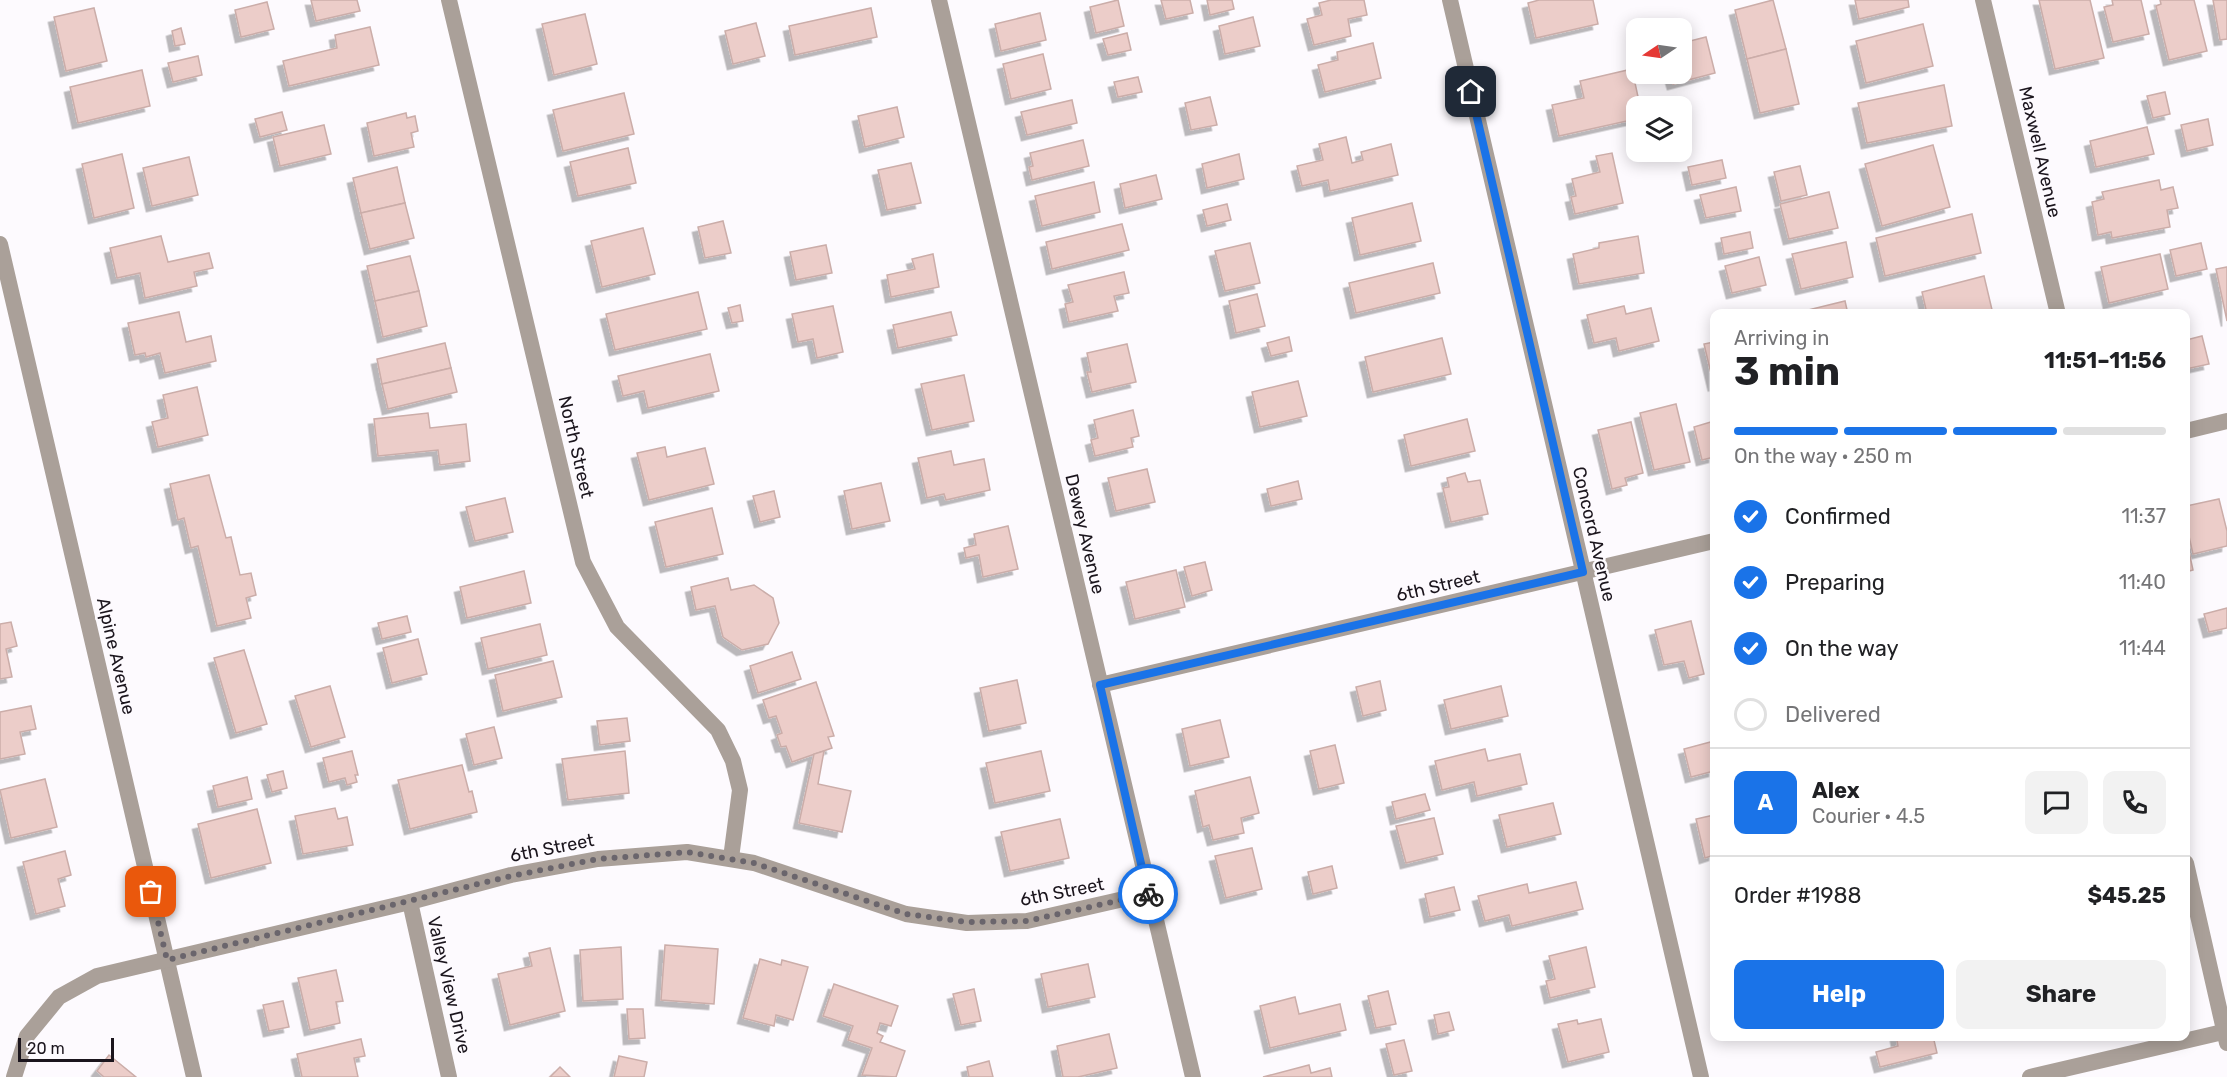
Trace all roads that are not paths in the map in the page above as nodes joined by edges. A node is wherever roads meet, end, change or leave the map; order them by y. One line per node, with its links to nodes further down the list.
1 (449, 0): 12 (street, North Street)
2 (939, 0): 11 (street, Dewey Avenue)
3 (1450, 0): 10 (street, Concord Avenue)
4 (1983, 0): 6 (street, Maxwell Avenue)
5 (0, 244): 16 (street, Alpine Avenue)
6 (2057, 309)
7 (2227, 421): 8 (street)
8 (2190, 430)
9 (1710, 542): 10 (street, 6th Street)
10 (1583, 572): 11 (street, 6th Street); 22 (street, Concord Avenue)
11 (1100, 685): 14 (street, Dewey Avenue)
12 (732, 858): 14 (street, 6th Street); 15 (street, 6th Street)
13 (2190, 880): 17 (street)
14 (1150, 893): 21 (street, Dewey Avenue)
15 (410, 902): 16 (street, 6th Street); 20 (street, Valley View Drive)
16 (167, 960): 18 (street, 6th Street); 19 (street, Alpine Avenue)
17 (2226, 1035): 23 (street)
18 (14, 1077)
19 (194, 1077)
20 (449, 1077)
21 (1193, 1077)
22 (1701, 1077)
23 (2030, 1077)

